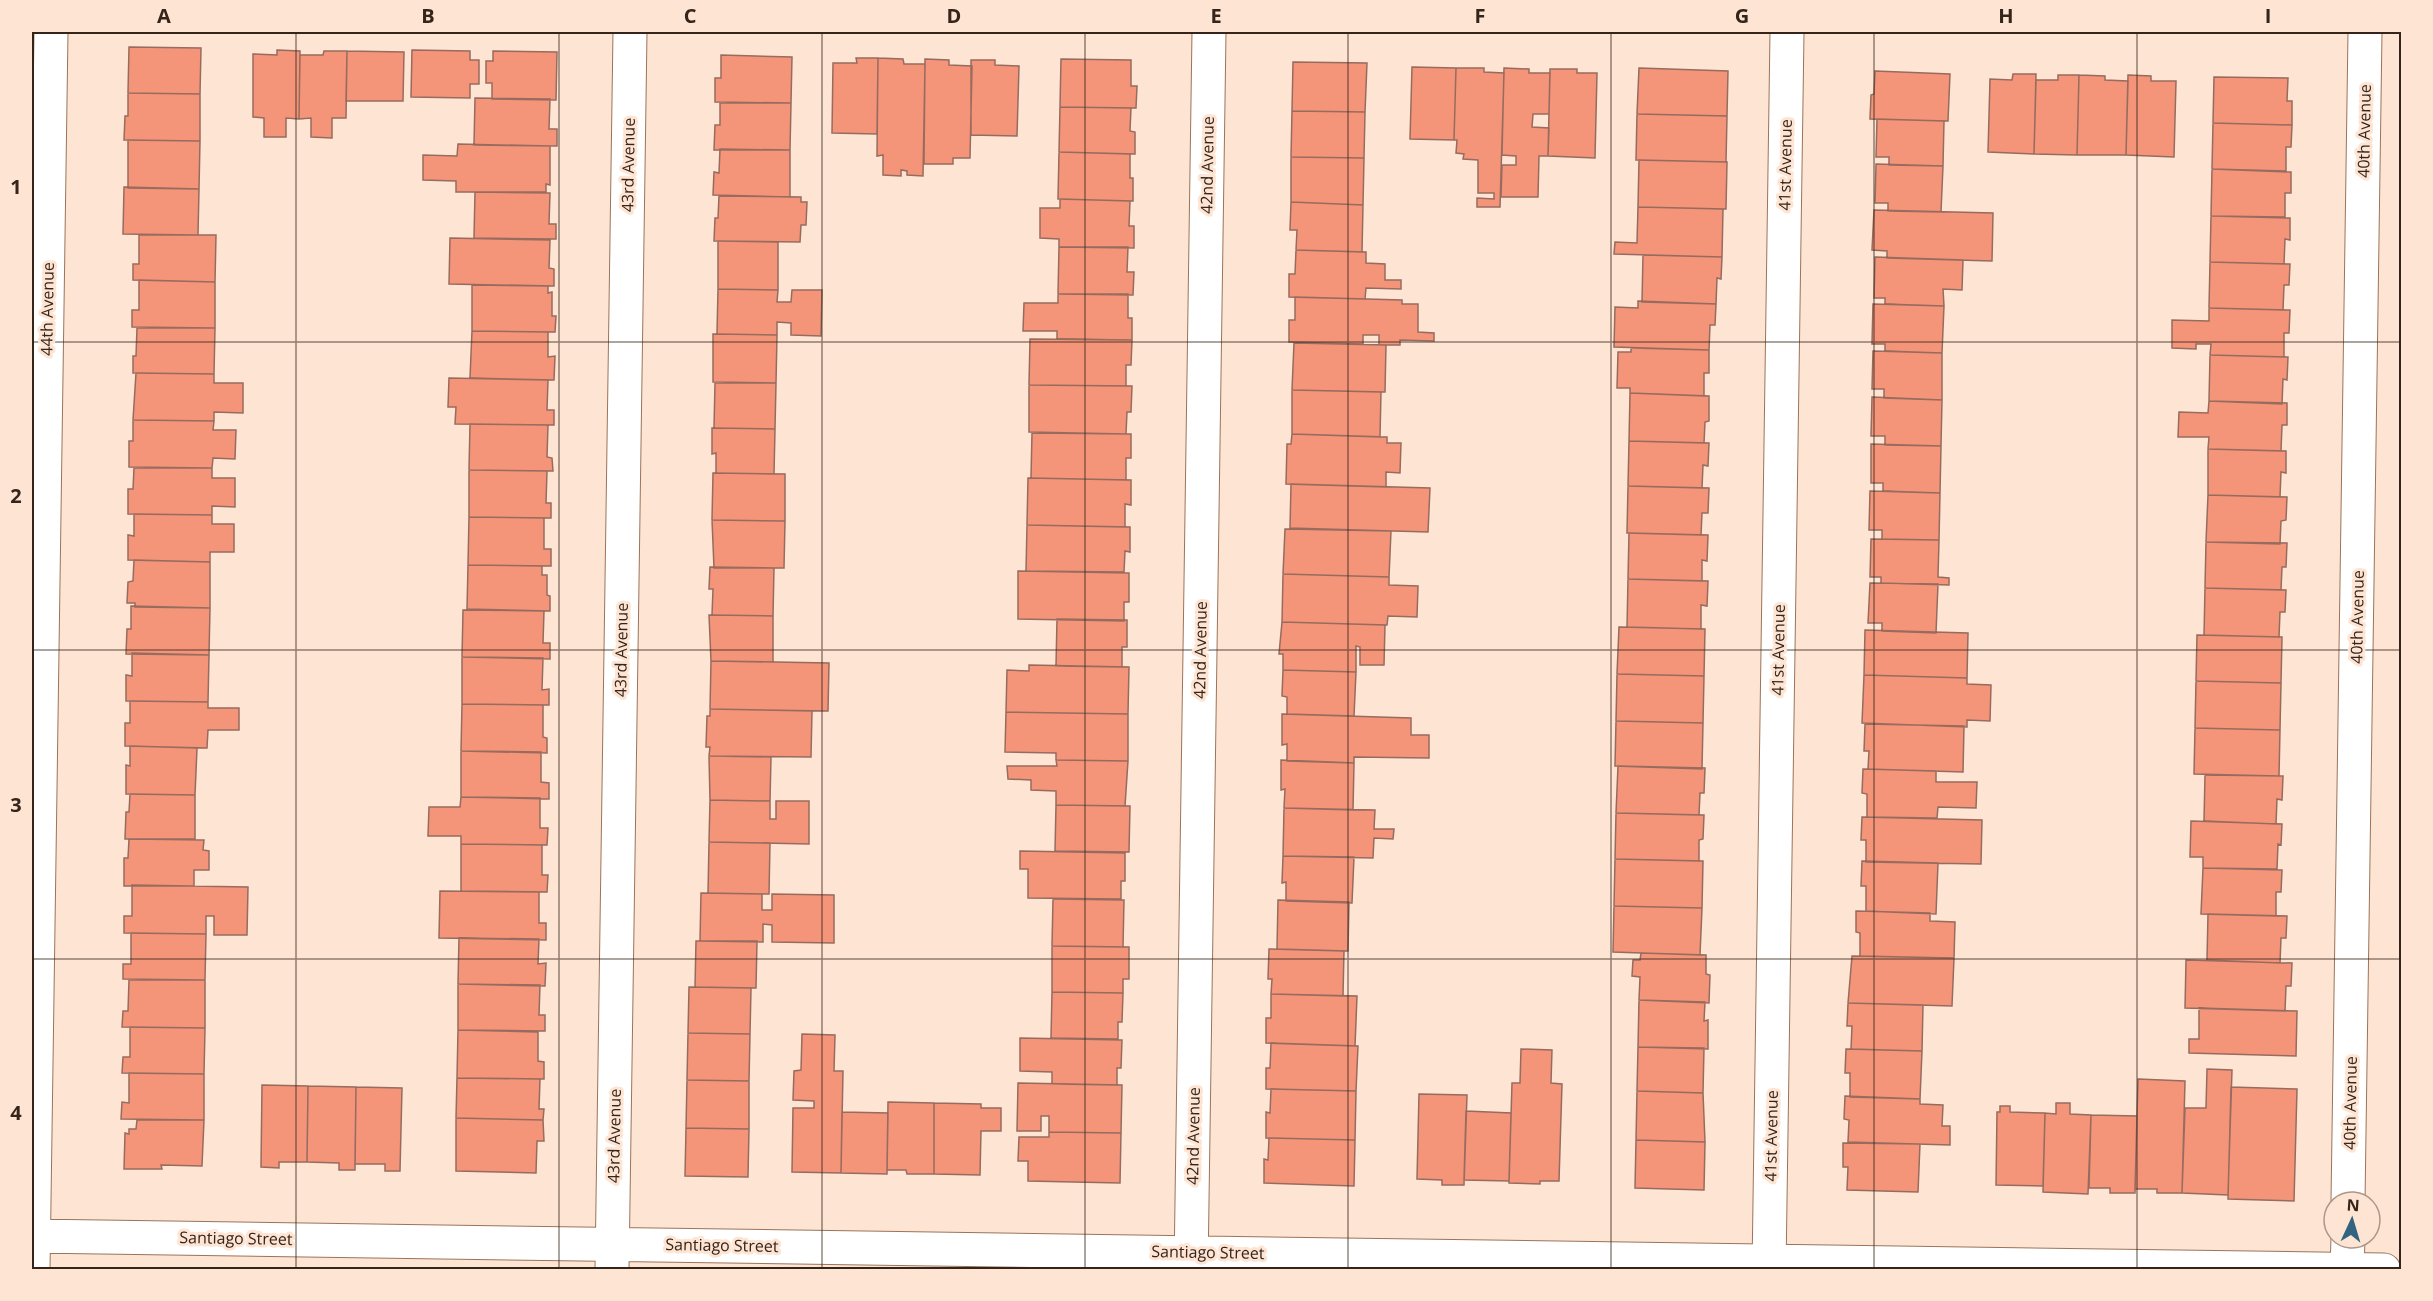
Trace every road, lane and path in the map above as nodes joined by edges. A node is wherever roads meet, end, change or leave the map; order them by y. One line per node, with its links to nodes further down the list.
1 (51, 32): 7 (street, 44th Avenue)
2 (630, 32): 9 (street, 43rd Avenue)
3 (1209, 32): 10 (street, 42nd Avenue)
4 (1787, 32): 11 (street, 41st Avenue)
5 (2365, 32): 6 (street, 40th Avenue)
6 (2348, 1190)
7 (32, 1236): 9 (street, Santiago Street); 12 (street, 44th Avenue)
8 (2348, 1250): 13 (street)
9 (612, 1256): 10 (street, Santiago Street)
10 (1191, 1261): 11 (street, Santiago Street)
11 (1769, 1265): 13 (street, Santiago Street)
12 (33, 1269)
13 (2347, 1269): 14 (street, Santiago Street)
14 (2384, 1269)

